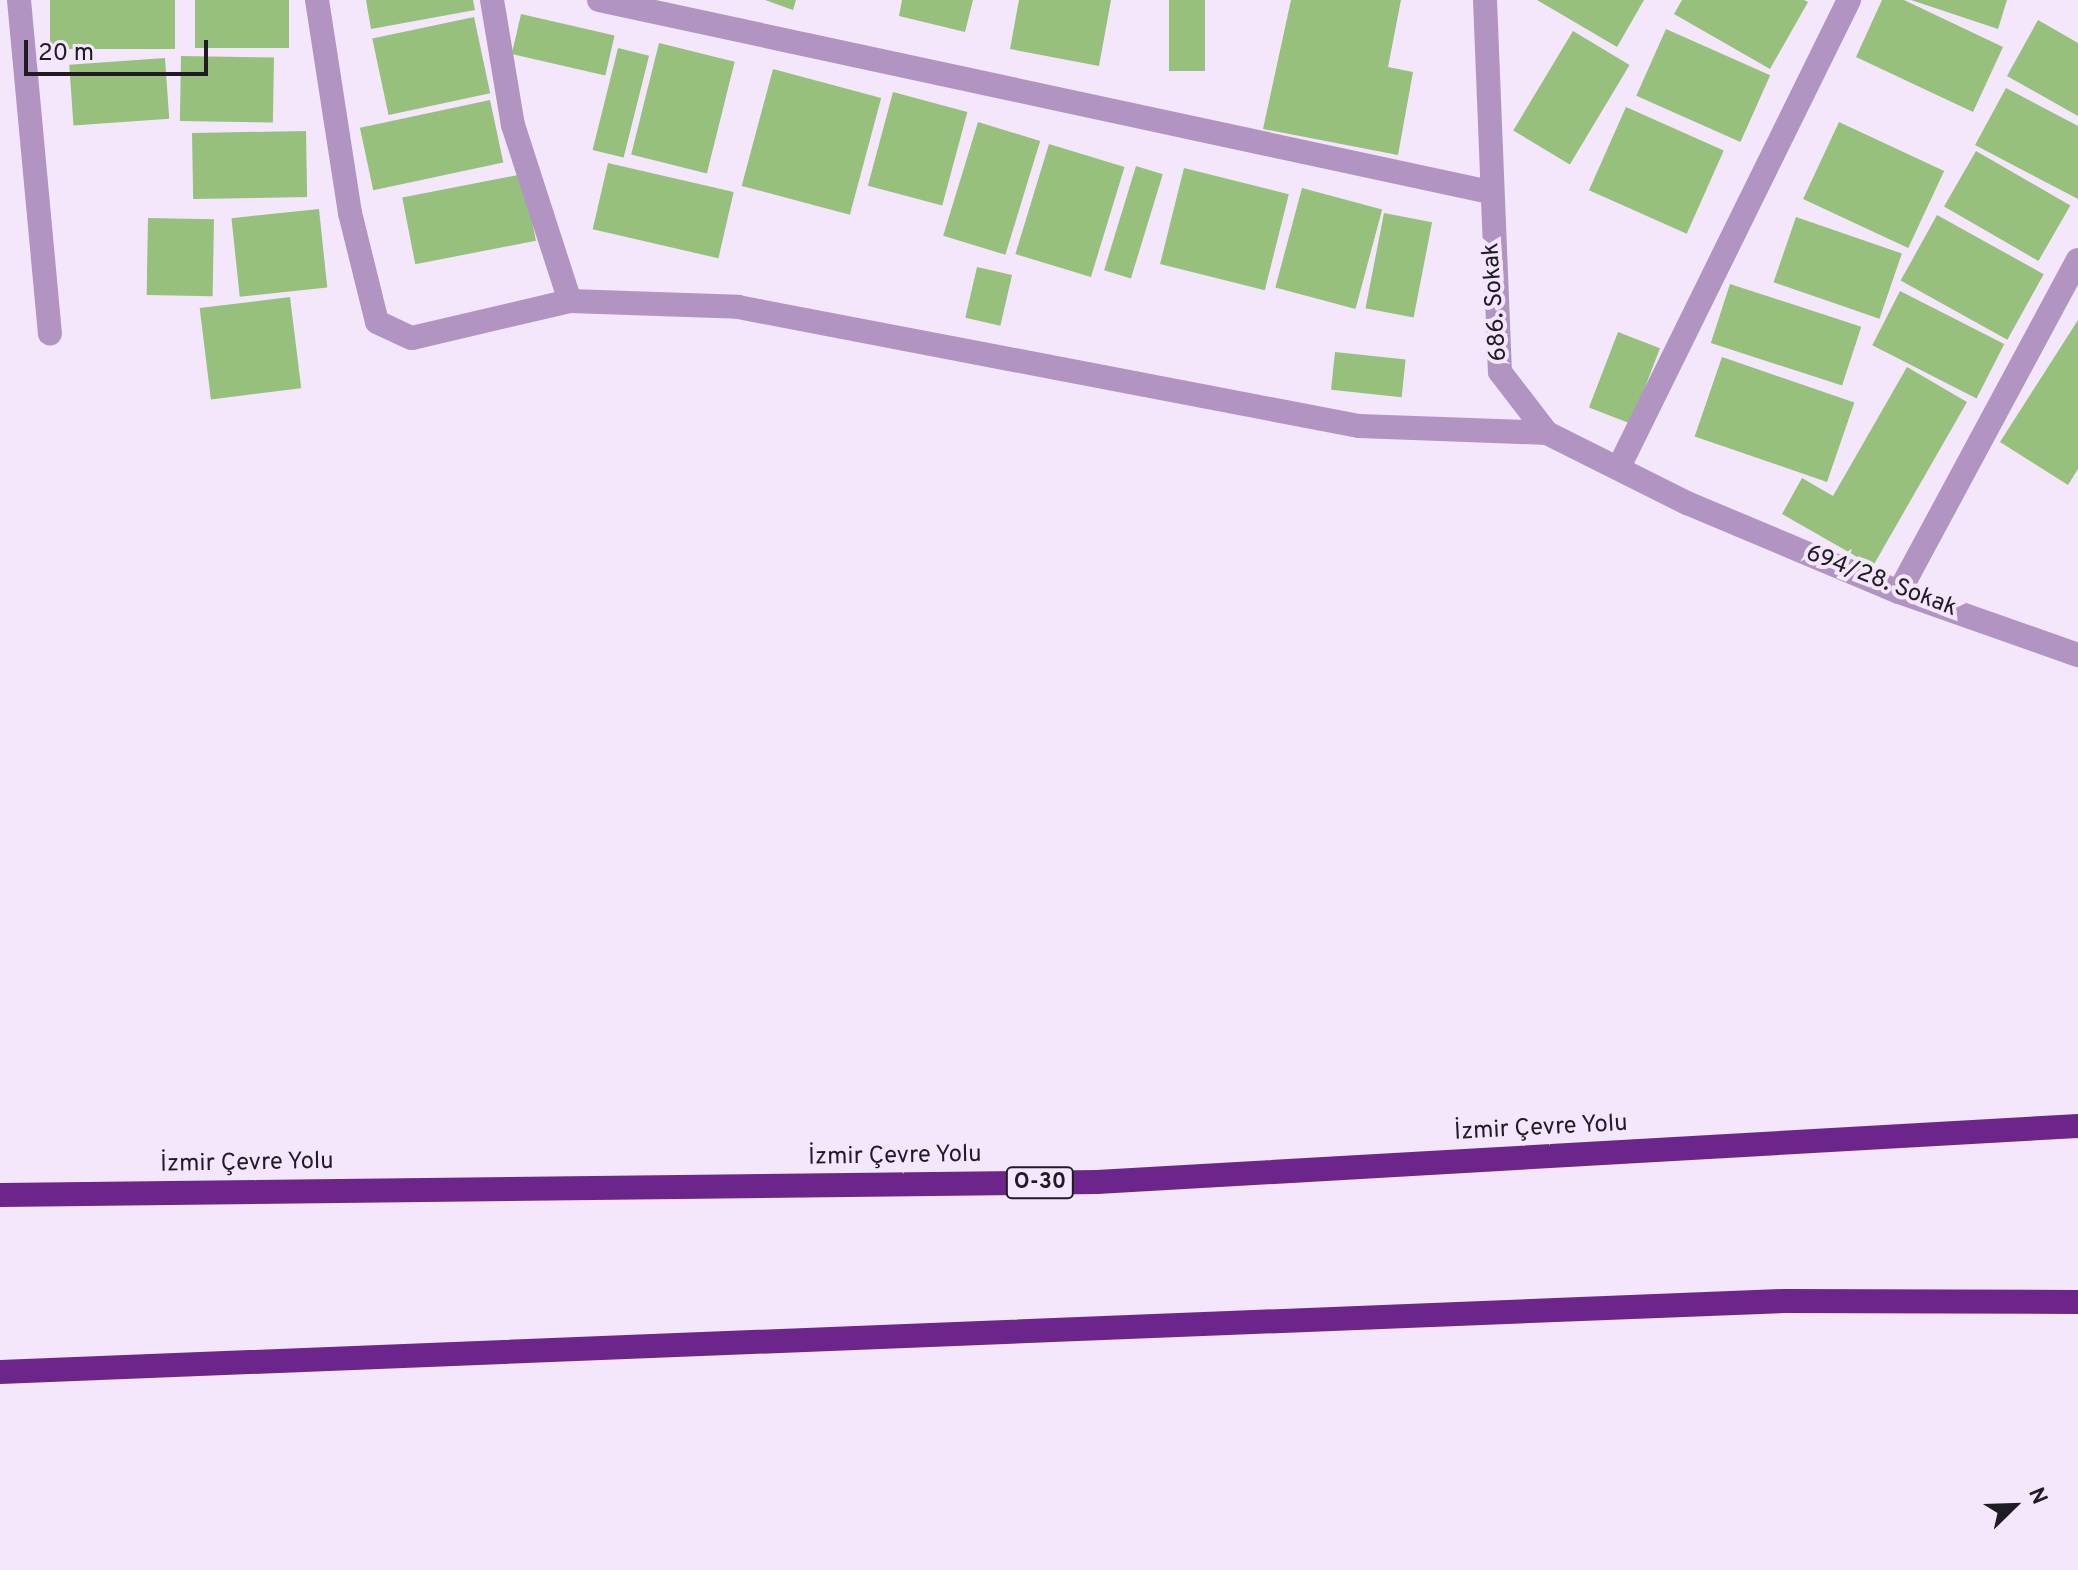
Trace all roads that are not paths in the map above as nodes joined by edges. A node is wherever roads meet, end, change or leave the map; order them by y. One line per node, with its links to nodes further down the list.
1 (19, 0): 10 (street)
2 (317, 0): 9 (street)
3 (492, 0): 9 (street)
4 (599, 0): 7 (street)
5 (1485, 0): 7 (street, 686. Sokak)
6 (1849, 0): 12 (street)
7 (1489, 192): 11 (street, 686. Sokak)
8 (2078, 260): 14 (street)
9 (570, 301): 11 (street)
10 (50, 334)
11 (1547, 433): 12 (street, 686. Sokak)
12 (1619, 467): 13 (street, 686. Sokak)
13 (1687, 503): 14 (street, 694/28. Sokak)
14 (1899, 592): 15 (street, 694/28. Sokak)
15 (2078, 655)
16 (2078, 1126): 17 (highway, İzmir Çevre Yolu / O-30)
17 (0, 1195)
18 (2078, 1302): 19 (highway)
19 (0, 1372)

